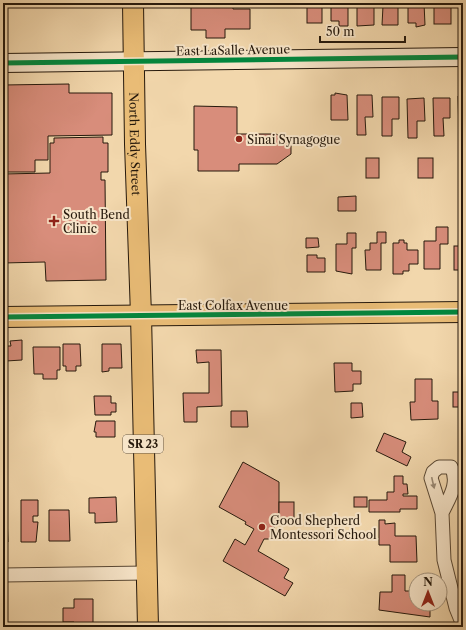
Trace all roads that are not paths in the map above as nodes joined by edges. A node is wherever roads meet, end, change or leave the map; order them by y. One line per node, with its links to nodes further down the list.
1 (133, 3): 3 (main road, North Eddy Street / SR 23)
2 (463, 57): 3 (street, East LaSalle Avenue)
3 (133, 62): 4 (street, East LaSalle Avenue); 6 (main road, North Eddy Street / SR 23)
4 (3, 63)
5 (463, 312): 6 (main road, East Colfax Avenue)
6 (141, 315): 7 (main road, East Colfax Avenue); 9 (main road, North Eddy Street / SR 23)
7 (3, 317)
8 (442, 513): 11 (street)
9 (147, 573): 10 (street); 12 (main road, SR 23)
10 (3, 575)
11 (463, 625)
12 (148, 627)

